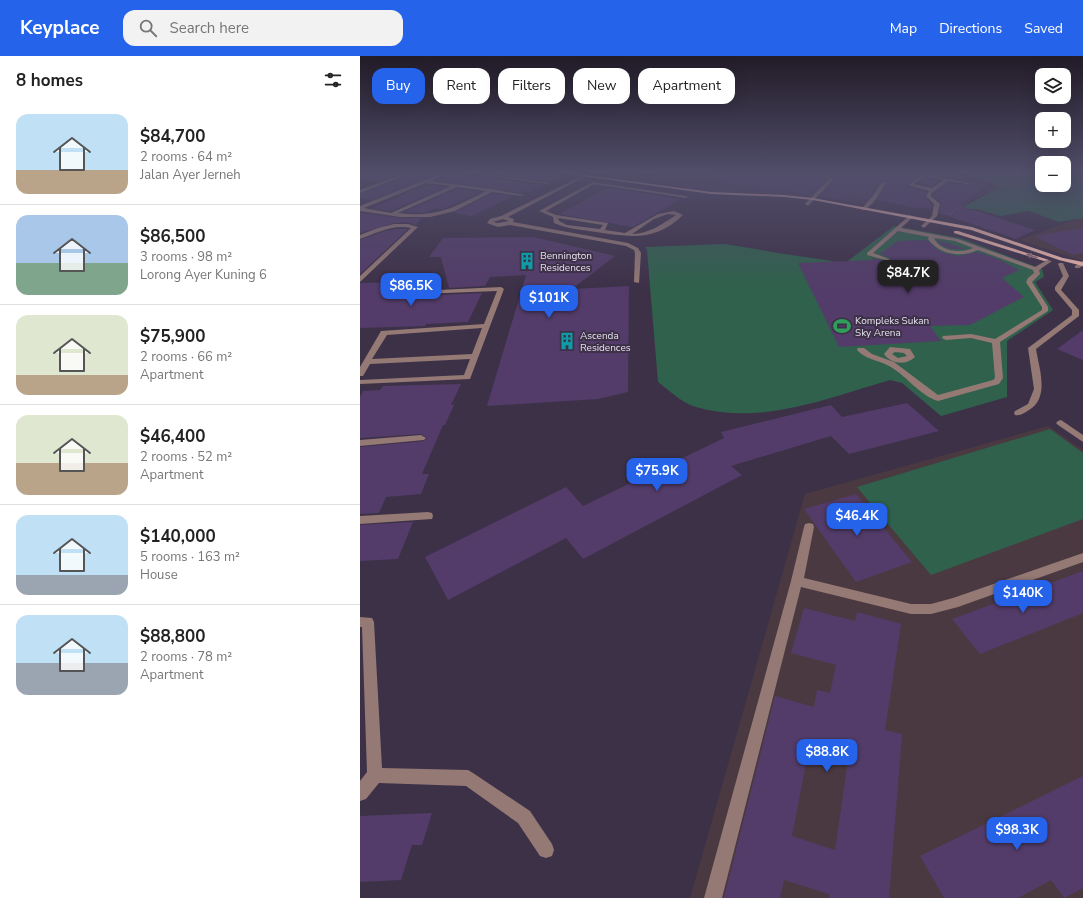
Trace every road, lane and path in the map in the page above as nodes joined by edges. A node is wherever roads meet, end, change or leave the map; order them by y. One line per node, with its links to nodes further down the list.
1 (368, 210): 12 (street)
2 (401, 210): 12 (street)
3 (450, 210): 13 (street)
4 (517, 210): 16 (street)
5 (543, 210): 11 (street)
6 (552, 210): 11 (street)
7 (842, 210): 19 (main road)
8 (871, 210): 15 (main road)
9 (935, 210): 17 (street)
10 (953, 210): 20 (path)
11 (549, 213): 14 (street)
12 (392, 214): 13 (street)
13 (401, 215): 24 (street)
14 (555, 216): 23 (street); 23 (street)
15 (910, 217): 17 (main road); 19 (street)
16 (503, 218): 18 (street); 18 (street)
17 (929, 221): 20 (main road); 21 (street)
18 (510, 222): 35 (street)
19 (904, 222): 21 (main road); 22 (street)
20 (942, 223): 32 (main road)
21 (924, 226): 30 (main road, one-way to 21)
22 (897, 229): 26 (street); 29 (street)
23 (602, 231): 25 (street)
24 (360, 233)
25 (626, 235): 25 (street)
26 (932, 236): 28 (street); 28 (street)
27 (360, 237): 34 (street)
28 (978, 248): 33 (street)
29 (887, 260)
30 (1049, 261): 31 (main road); 33 (street)
31 (1061, 264): 32 (main road); 45 (street)
32 (1082, 265)
33 (1036, 269): 39 (street)
34 (360, 280)
35 (637, 282)
36 (420, 292): 37 (street)
37 (486, 326): 41 (street); 42 (street)
38 (946, 338): 39 (street)
39 (996, 341): 40 (street)
40 (861, 350)
41 (475, 356): 42 (street); 44 (street)
42 (368, 362): 43 (street)
43 (360, 374)
44 (360, 382)
45 (1018, 413)
46 (1061, 422): 48 (street)
47 (421, 438): 49 (street)
48 (1083, 439)
49 (360, 443)
50 (428, 516): 51 (street)
51 (360, 520)
52 (809, 527): 54 (street)
53 (1083, 557): 54 (street)
54 (796, 581): 59 (street)
55 (364, 622): 56 (street)
56 (375, 775): 57 (street); 58 (street)
57 (360, 793)
58 (546, 850)
59 (713, 898)

